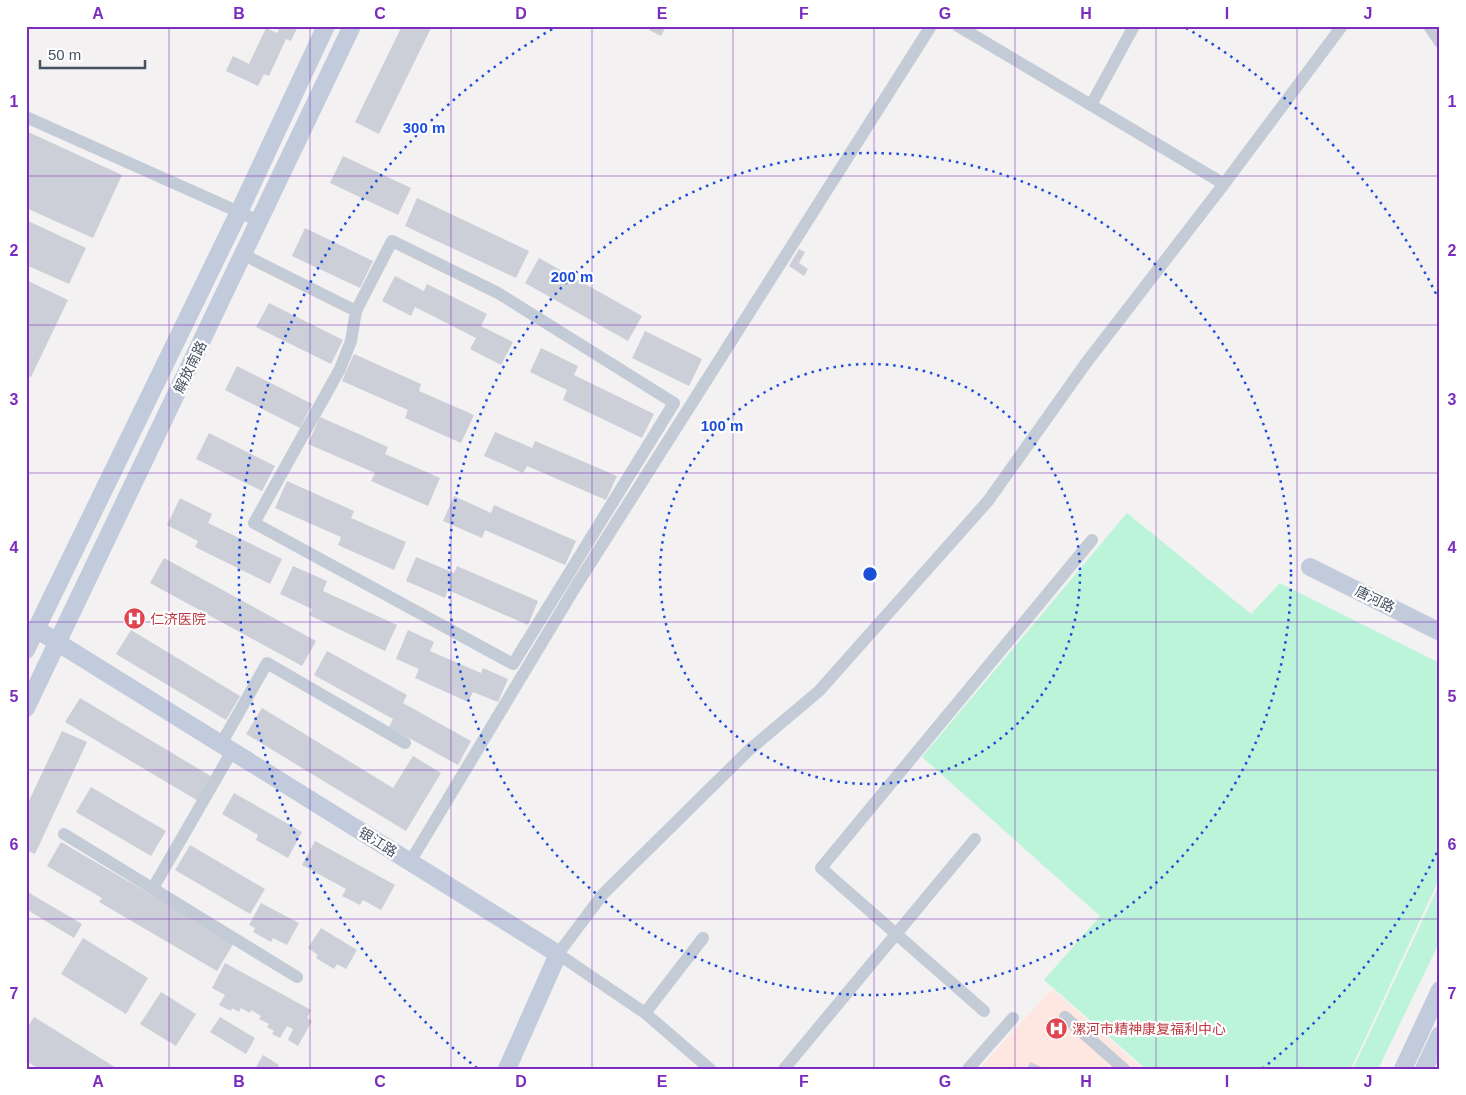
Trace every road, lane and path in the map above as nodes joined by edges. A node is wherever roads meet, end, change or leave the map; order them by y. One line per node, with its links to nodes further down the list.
1 (326, 26): 12 (main road, 解放南路)
2 (352, 26): 13 (main road, 解放南路)
3 (931, 26): 27 (street)
4 (958, 26): 9 (street)
5 (1134, 26): 9 (street)
6 (1342, 26): 11 (street)
7 (1430, 26): 8 (street)
8 (1440, 42)
9 (1091, 105): 11 (street)
10 (26, 117): 12 (street)
11 (1224, 184): 31 (street)
12 (239, 212): 13 (street); 18 (main road, 解放南路)
13 (260, 222): 14 (main road, 解放南路)
14 (244, 255): 15 (street); 20 (main road, 解放南路)
15 (356, 311): 15 (street)
16 (1092, 540): 29 (street)
17 (1310, 567): 19 (main road, 唐河路)
18 (36, 629): 20 (main road, 银江路); 21 (main road, 解放南路)
19 (1440, 632)
20 (58, 643): 22 (main road, 解放南路); 24 (main road, 银江路)
21 (26, 650)
22 (26, 708)
23 (405, 743): 24 (street)
24 (226, 748): 27 (main road, 银江路); 28 (street)
25 (64, 834): 28 (street)
26 (975, 839): 29 (street)
27 (410, 862): 31 (main road, 银江路)
28 (153, 888): 32 (street)
29 (896, 934): 34 (street); 41 (street)
30 (703, 938): 35 (street)
31 (558, 954): 35 (street, 银江路); 39 (main road)
32 (297, 977)
33 (1440, 990): 44 (main road)
34 (984, 1011)
35 (645, 1013): 40 (street, 银江路)
36 (1065, 1017): 43 (street)
37 (1013, 1018): 42 (street)
38 (1440, 1034): 45 (main road)
39 (507, 1069)
40 (710, 1069)
41 (784, 1069)
42 (968, 1069)
43 (1124, 1069)
44 (1403, 1069)
45 (1424, 1069)

